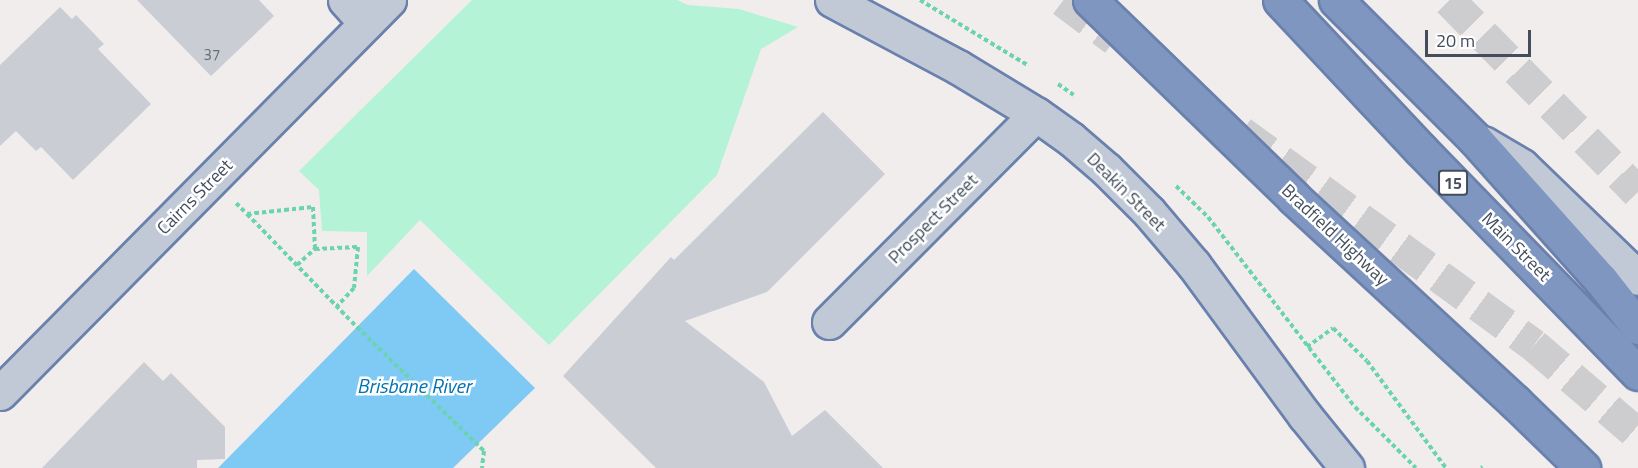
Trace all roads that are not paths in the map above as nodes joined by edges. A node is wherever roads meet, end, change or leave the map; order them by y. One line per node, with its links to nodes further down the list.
1 (389, 0): 6 (street, Cairns Street)
2 (832, 0): 7 (street, Deakin Street)
3 (1090, 0): 15 (highway, Bradfield Highway)
4 (1280, 0): 12 (highway, Main Street / 15)
5 (1336, 0): 8 (highway, 15)
6 (355, 11): 13 (street, Cairns Street)
7 (1036, 114): 10 (street, Prospect Street); 14 (street, Deakin Street)
8 (1474, 138): 9 (street); 11 (highway, 15)
9 (1638, 278)
10 (829, 322)
11 (1638, 327)
12 (1634, 367)
13 (0, 393)
14 (1347, 468)
15 (1582, 468)

